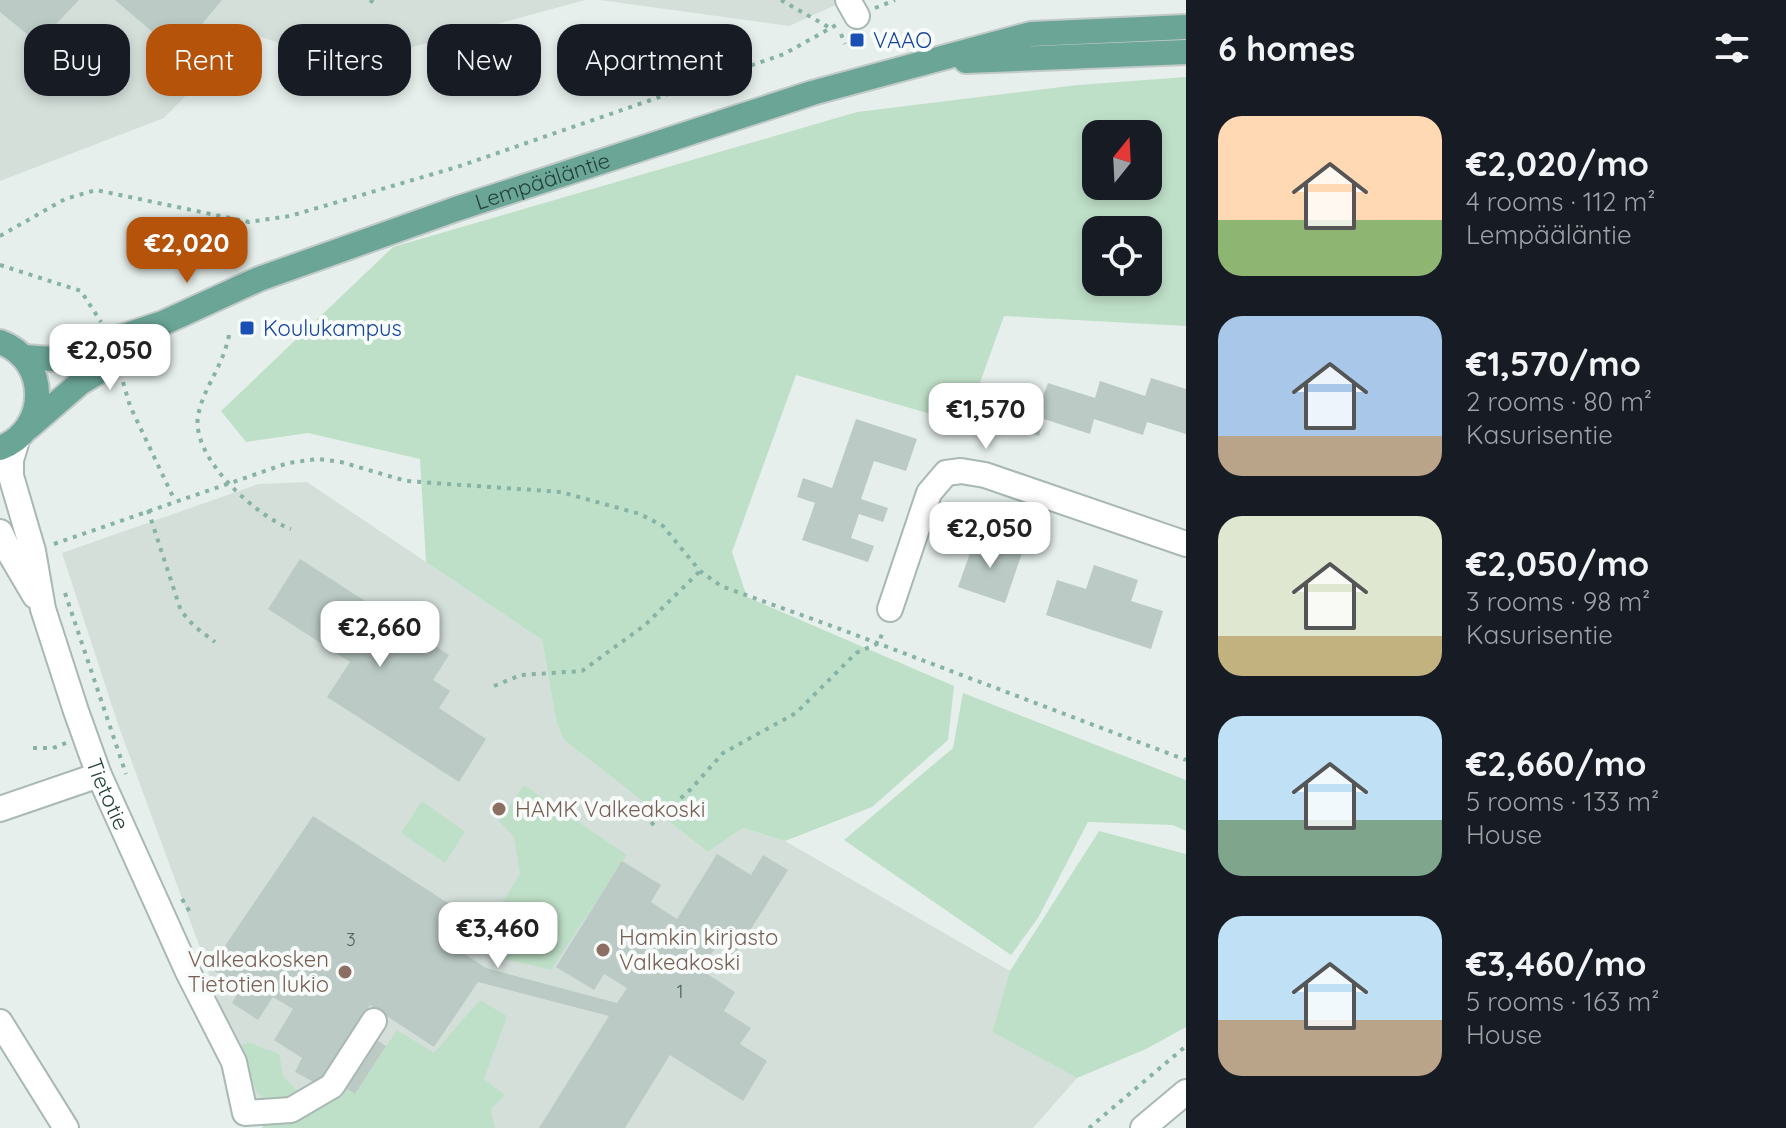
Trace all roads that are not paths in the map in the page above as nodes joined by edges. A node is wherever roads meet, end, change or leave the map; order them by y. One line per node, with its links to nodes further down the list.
1 (1186, 27): 3 (main road, Lempääläntie)
2 (1186, 52): 3 (main road, Lempääläntie)
3 (932, 62): 4 (main road, Lempääläntie)
4 (163, 323): 6 (main road, Lempääläntie); 7 (main road, Lempääläntie)
5 (0, 342): 6 (main road)
6 (24, 357): 7 (main road)
7 (15, 439): 10 (street, Tietotie)
8 (0, 532): 10 (street, Tietotie)
9 (1186, 544): 11 (street)
10 (43, 609): 12 (street, Tietotie)
11 (890, 609)
12 (99, 775): 13 (street); 17 (street, Tietotie)
13 (0, 809)
14 (374, 1021): 17 (street)
15 (0, 1022): 18 (street)
16 (1186, 1092): 19 (street)
17 (242, 1120)
18 (66, 1128)
19 (1143, 1128)

